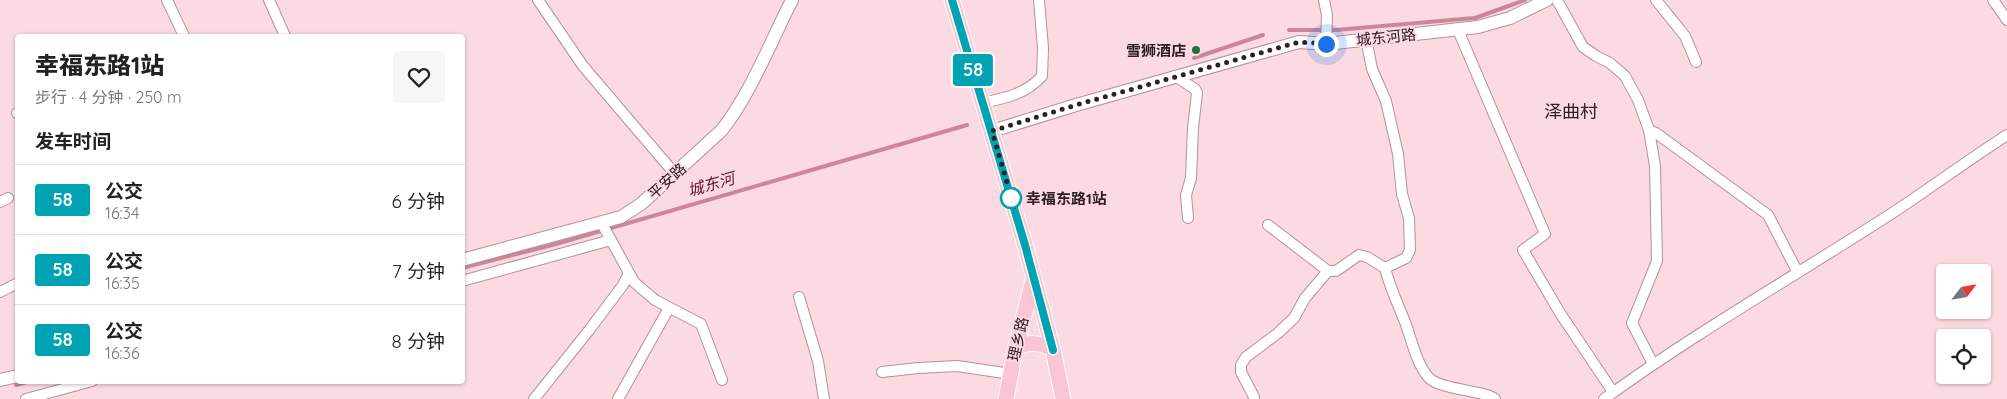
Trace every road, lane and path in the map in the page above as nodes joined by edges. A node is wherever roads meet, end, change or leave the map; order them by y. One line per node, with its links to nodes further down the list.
1 (167, 0): 14 (street)
2 (269, 0): 15 (street)
3 (538, 0): 24 (street)
4 (792, 0): 24 (street, 平安路)
5 (952, 0): 20 (main road)
6 (1040, 0): 20 (street)
7 (1324, 0): 17 (street)
8 (1547, 0): 13 (street, 城东河路)
9 (1557, 0): 21 (street)
10 (1656, 0): 18 (street)
11 (1993, 0): 12 (street)
12 (2007, 20)
13 (1458, 30): 16 (street, 城东河路); 48 (street)
14 (183, 34)
15 (284, 34)
16 (1366, 38): 17 (street, 城东河路); 29 (street)
17 (1326, 40): 19 (street, 城东河路)
18 (1696, 62)
19 (1175, 76): 22 (street, 城东河路); 25 (street)
20 (982, 103): 22 (main road)
21 (1649, 130): 31 (street); 41 (street)
22 (992, 131): 33 (main road)
23 (2007, 135): 31 (street)
24 (675, 174): 27 (street, 平安路)
25 (1188, 218)
26 (1268, 225): 30 (street)
27 (606, 230): 28 (street, 平安路); 32 (street); 34 (street)
28 (465, 259)
29 (1385, 268): 30 (street); 56 (street)
30 (1328, 271): 49 (street)
31 (1797, 271): 41 (street)
32 (628, 275): 38 (street); 51 (street)
33 (1033, 279): 39 (main road, 理乡路); 40 (main road)
34 (465, 280)
35 (15, 284): 36 (street)
36 (0, 292)
37 (798, 297): 53 (street)
38 (669, 308): 46 (street); 52 (street)
39 (1014, 350): 40 (main road); 43 (main road, 理乡路)
40 (1053, 350): 55 (main road)
41 (1653, 364): 48 (street)
42 (882, 372): 43 (street)
43 (1011, 374): 54 (main road, 理乡路)
44 (15, 377): 45 (street)
45 (0, 380)
46 (722, 380)
47 (81, 384): 50 (street)
48 (1613, 392): 57 (street)
49 (1254, 398)
50 (26, 399)
51 (534, 399)
52 (618, 399)
53 (824, 399)
54 (1006, 399)
55 (1063, 399)
56 (1495, 399)
57 (1604, 399)

